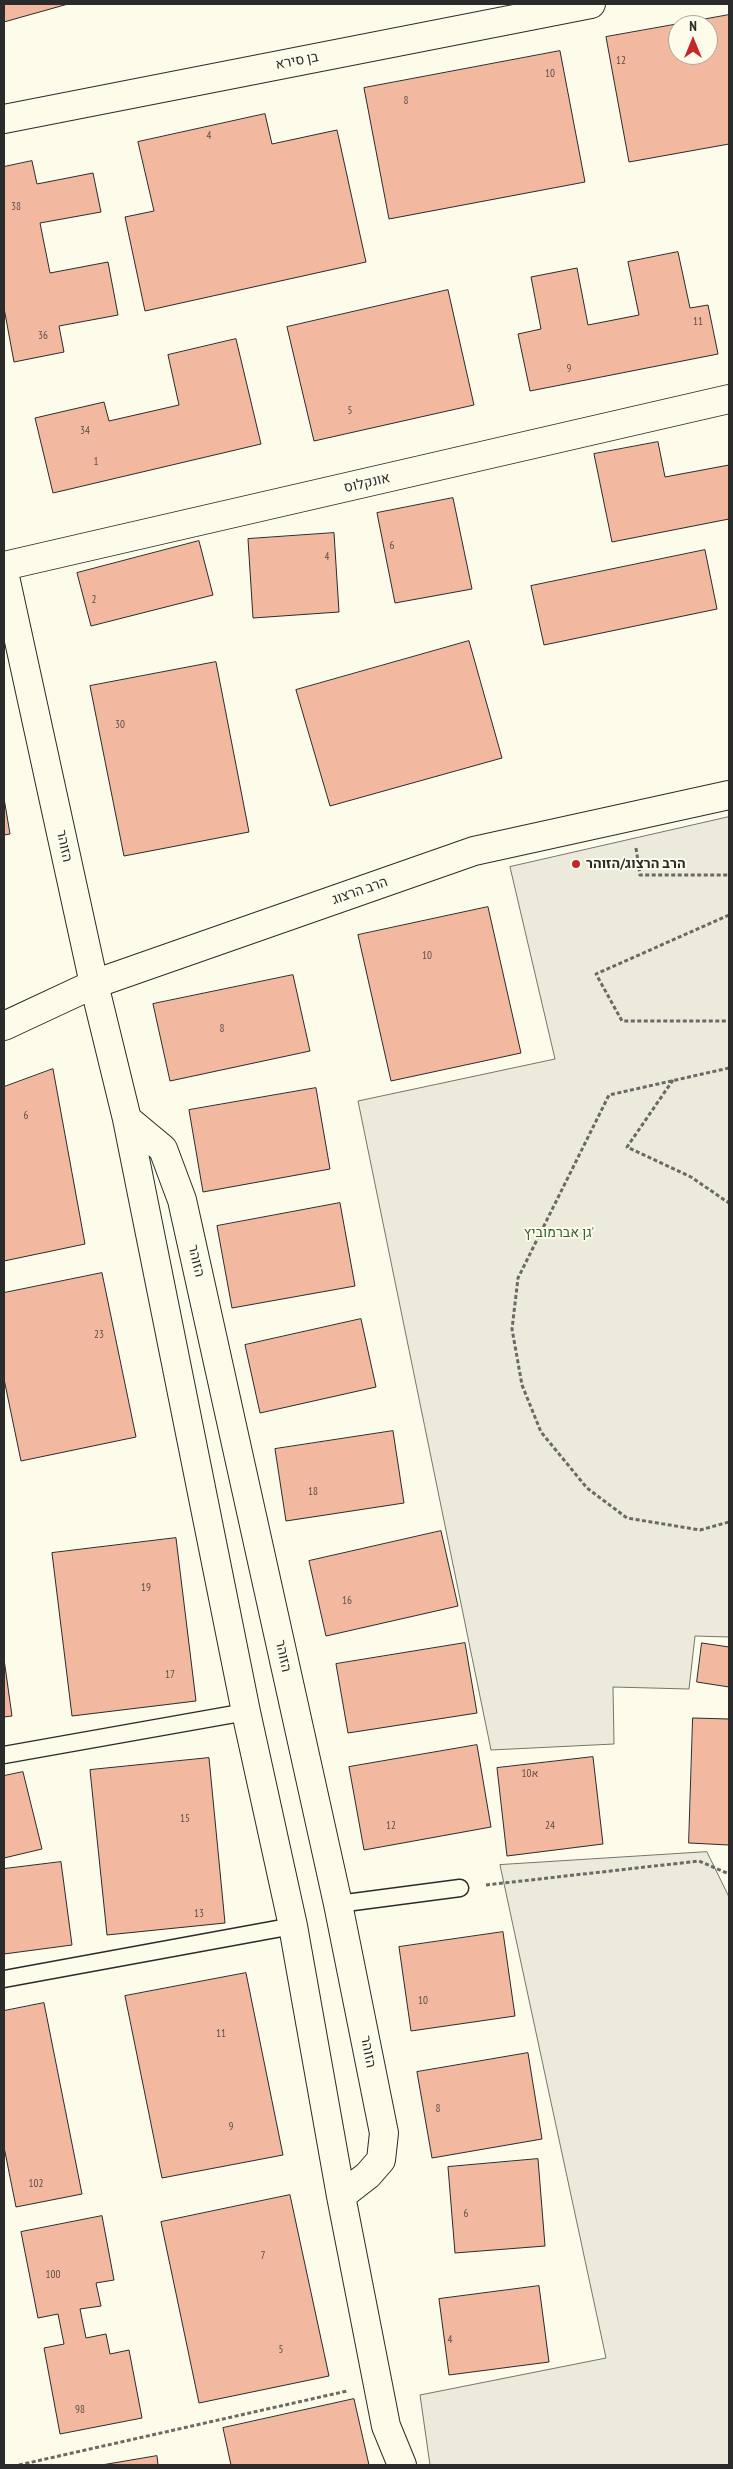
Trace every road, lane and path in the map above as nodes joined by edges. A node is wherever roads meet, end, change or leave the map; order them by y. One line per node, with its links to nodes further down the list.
1 (591, 4): 2 (street, בן סירא)
2 (4, 119)
3 (729, 399): 4 (street, אונקלוס)
4 (4, 566)
5 (4, 572): 10 (street, הזוהר)
6 (729, 794): 7 (street, הרב הרצוג)
7 (631, 816): 8 (path); 10 (street, הרב הרצוג)
8 (729, 875)
9 (729, 915): 11 (path)
10 (94, 984): 12 (street, הרב הרצוג); 15 (street, הזוהר)
11 (729, 1022)
12 (4, 1026)
13 (729, 1068): 14 (path)
14 (674, 1080): 16 (path); 17 (path)
15 (127, 1119): 18 (street, הזוהר); 22 (street, הזוהר)
16 (729, 1203)
17 (729, 1522)
18 (246, 1712): 19 (lane); 23 (street, הזוהר)
19 (4, 1755)
20 (729, 1874): 21 (path)
21 (460, 1888): 22 (lane)
22 (338, 1904): 25 (street, הזוהר)
23 (293, 1926): 24 (lane); 25 (street, הזוהר)
24 (4, 1979)
25 (341, 2196): 26 (street, הזוהר)
26 (378, 2384): 27 (path); 28 (street, הזוהר)
27 (19, 2465)
28 (402, 2465)

